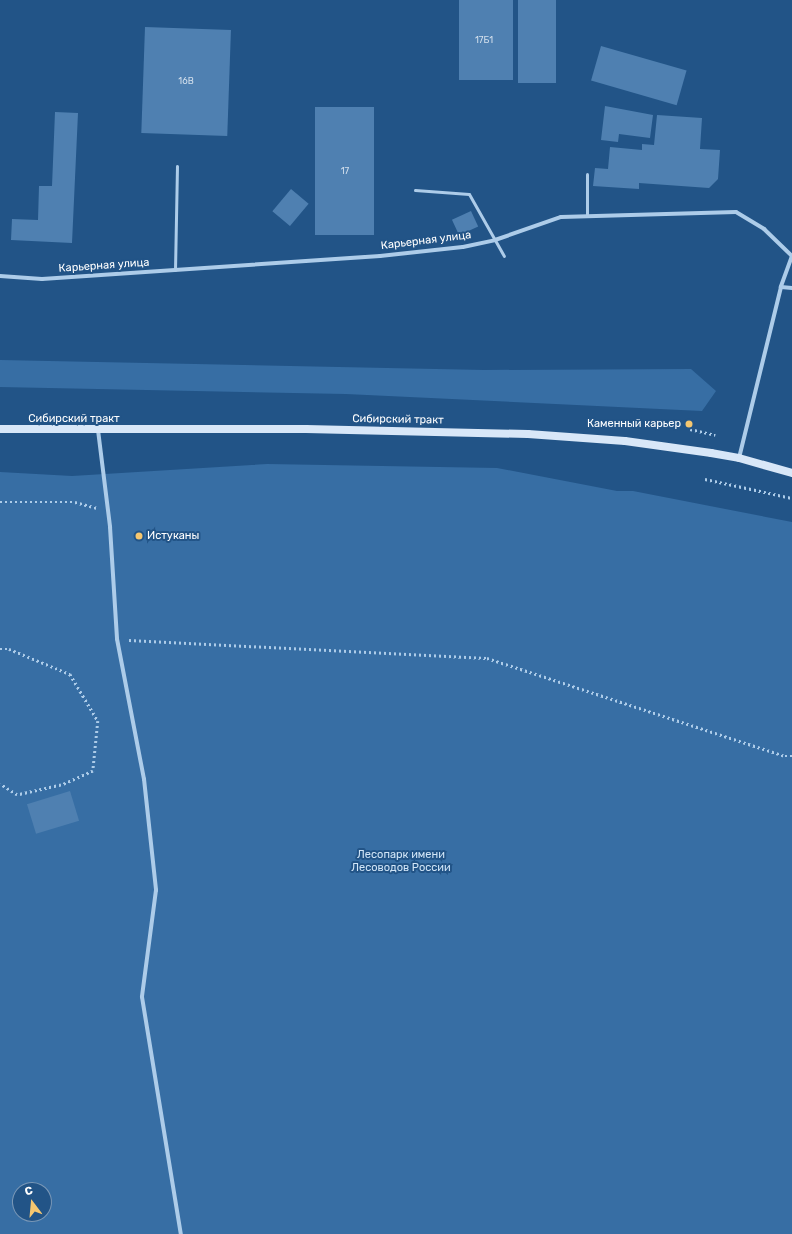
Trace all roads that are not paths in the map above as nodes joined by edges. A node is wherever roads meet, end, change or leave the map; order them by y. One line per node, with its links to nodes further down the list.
1 (177, 166): 8 (lane)
2 (588, 174): 4 (lane)
3 (415, 190): 5 (lane)
4 (587, 216): 5 (street, Карьерная улица); 7 (street, Карьерная улица)
5 (495, 240): 6 (lane); 8 (street, Карьерная улица)
6 (504, 256)
7 (792, 256): 10 (street, Карьерная улица)
8 (175, 270): 9 (street, Карьерная улица)
9 (0, 276)
10 (781, 287): 11 (street); 14 (street, Карьерная улица)
11 (792, 288)
12 (0, 429): 13 (main road, Сибирский тракт)
13 (98, 430): 14 (main road, Сибирский тракт); 16 (street)
14 (739, 458): 15 (main road, Сибирский тракт)
15 (792, 473)
16 (181, 1234)

